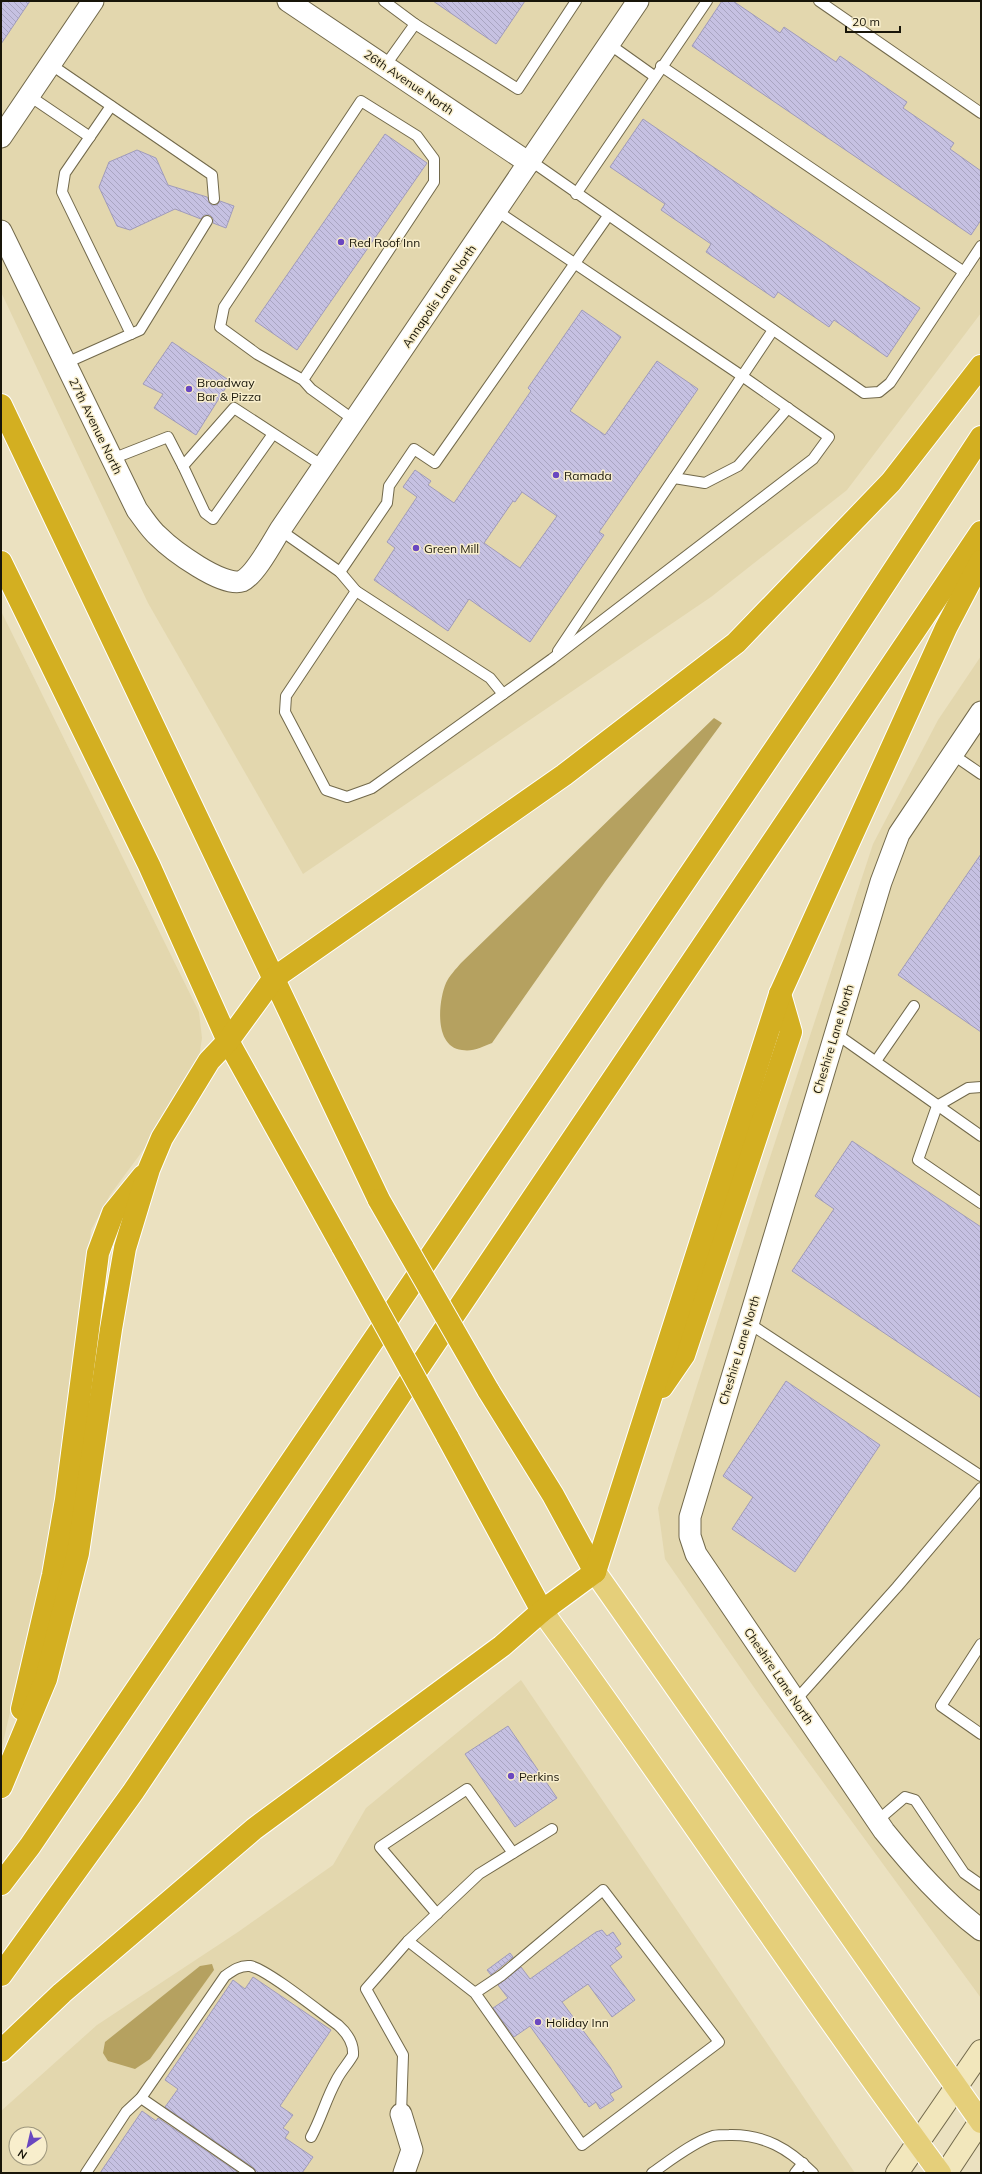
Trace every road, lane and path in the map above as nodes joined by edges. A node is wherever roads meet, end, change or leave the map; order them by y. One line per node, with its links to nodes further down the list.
1 (93, 1): 10 (street)
2 (288, 1): 11 (street, 26th Avenue North)
3 (384, 1): 8 (lane)
4 (576, 1): 8 (lane)
5 (638, 1): 9 (street, Annapolis Lane North)
6 (707, 1): 12 (lane)
7 (820, 1): 16 (lane)
8 (415, 24): 11 (lane)
9 (609, 44): 13 (lane); 19 (street, Annapolis Lane North)
10 (50, 64): 14 (street); 15 (lane)
11 (385, 66): 19 (street, 26th Avenue North)
12 (661, 66): 13 (lane); 28 (lane)
13 (654, 76): 20 (lane)
14 (28, 95): 17 (street); 18 (lane)
15 (111, 106): 18 (lane); 21 (lane)
16 (981, 113)
17 (1, 137)
18 (90, 137): 30 (lane)
19 (530, 162): 20 (lane); 22 (street, Annapolis Lane North)
20 (576, 194): 23 (lane)
21 (214, 199)
22 (497, 211): 27 (lane); 37 (street, Annapolis Lane North)
23 (608, 216): 27 (lane); 29 (lane)
24 (207, 221): 30 (lane)
25 (1, 231): 31 (street, 27th Avenue North)
26 (981, 246): 28 (lane)
27 (573, 264): 33 (lane); 48 (lane)
28 (964, 272): 29 (lane)
29 (772, 330): 33 (lane)
30 (131, 334): 31 (lane)
31 (66, 363): 40 (street, 27th Avenue North)
32 (981, 366): 56 (highway)
33 (742, 376): 36 (lane); 43 (lane)
34 (303, 380): 34 (lane); 37 (lane)
35 (1, 405): 56 (highway)
36 (788, 408): 43 (lane); 51 (lane)
37 (354, 420): 42 (street, Annapolis Lane North)
38 (273, 434): 41 (lane); 41 (lane); 42 (lane)
39 (981, 437): 77 (highway)
40 (112, 458): 41 (lane); 49 (street, 27th Avenue North)
41 (183, 466)
42 (323, 466): 44 (street, Annapolis Lane North)
43 (674, 478): 51 (lane)
44 (280, 530): 48 (lane); 49 (street, Annapolis Lane North)
45 (981, 532): 82 (highway)
46 (981, 561): 68 (highway)
47 (1, 562): 59 (highway)
48 (340, 572): 50 (lane)
49 (234, 583)
50 (356, 591): 52 (lane); 52 (lane)
51 (552, 659): 52 (lane)
52 (503, 694)
53 (981, 712): 54 (street, Cheshire Lane North)
54 (952, 754): 55 (lane); 58 (street, Cheshire Lane North)
55 (981, 774)
56 (274, 978): 59 (highway); 68 (highway, bridge)
57 (914, 1006): 60 (lane)
58 (835, 1033): 60 (lane); 65 (street, Cheshire Lane North)
59 (228, 1041): 69 (highway, bridge); 73 (highway)
60 (876, 1061): 62 (lane)
61 (981, 1087): 62 (lane)
62 (938, 1106): 63 (lane); 64 (lane)
63 (981, 1136)
64 (981, 1203)
65 (747, 1322): 66 (lane); 71 (street, Cheshire Lane North)
66 (981, 1476)
67 (981, 1488): 71 (lane)
68 (595, 1572): 69 (highway); 86 (main road)
69 (542, 1611): 84 (highway); 91 (main road)
70 (981, 1644): 72 (lane)
71 (795, 1701): 74 (street, Cheshire Lane North)
72 (981, 1734)
73 (1, 1787)
74 (877, 1821): 78 (lane); 80 (street, Cheshire Lane North)
75 (552, 1829): 76 (lane)
76 (513, 1853): 79 (lane); 79 (lane)
77 (1, 1884)
78 (981, 1885)
79 (437, 1914): 81 (lane)
80 (981, 1930)
81 (408, 1941): 83 (lane); 88 (lane)
82 (1, 1975)
83 (476, 1993): 83 (lane)
84 (1, 2051)
85 (981, 2051): 86 (street)
86 (958, 2086): 89 (main road); 91 (street)
87 (141, 2098): 90 (lane); 93 (lane); 94 (lane)
88 (401, 2114): 95 (street)
89 (981, 2121): 101 (street)
90 (311, 2138)
91 (918, 2143): 99 (street); 100 (main road)
92 (803, 2163): 96 (lane); 97 (lane); 98 (lane)
93 (86, 2173)
94 (250, 2173)
95 (404, 2173)
96 (652, 2173)
97 (795, 2173)
98 (813, 2173)
99 (897, 2173)
100 (940, 2173)
101 (946, 2173)

